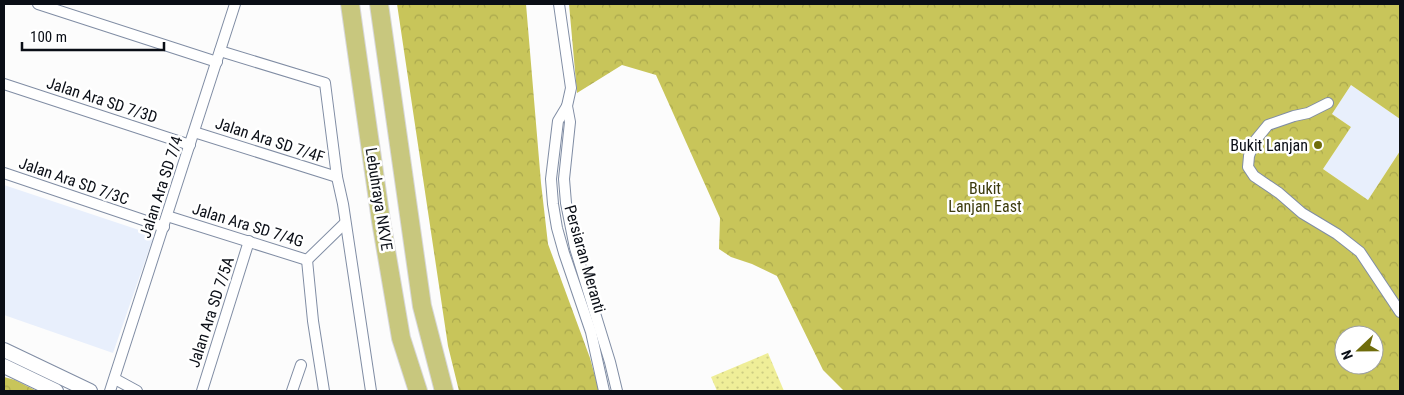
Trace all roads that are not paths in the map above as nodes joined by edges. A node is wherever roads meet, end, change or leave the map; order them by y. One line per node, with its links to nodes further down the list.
1 (38, 4): 7 (street)
2 (235, 4): 6 (street, Jalan Ara SD 7/4)
3 (350, 4): 35 (highway, Lebuhraya NKVE)
4 (379, 4): 36 (highway, Lebuhraya NKVE)
5 (560, 4): 10 (street, Persiaran Meranti)
6 (220, 51): 7 (street, Jalan Ara SD 7/4); 14 (street)
7 (217, 62): 11 (street, Jalan Ara SD 7/4)
8 (4, 84): 12 (street, Jalan Ara SD 7/3D)
9 (1328, 103): 20 (street)
10 (567, 106): 25 (street, Persiaran Meranti); 26 (street, Persiaran Meranti)
11 (194, 132): 12 (street, Jalan Ara SD 7/4); 14 (street, Jalan Ara SD 7/4F)
12 (190, 145): 15 (street, Jalan Ara SD 7/4)
13 (4, 173): 17 (street, Jalan Ara SD 7/3C)
14 (336, 176): 16 (street)
15 (167, 216): 17 (street, Jalan Ara SD 7/4); 18 (street, Jalan Ara SD 7/4G)
16 (346, 223): 19 (street); 34 (street)
17 (164, 227): 24 (street, Jalan Ara SD 7/4)
18 (249, 241): 19 (street, Jalan Ara SD 7/4G); 31 (street, Jalan Ara SD 7/5A)
19 (307, 260): 33 (street, Jalan Ara SD 7/4G)
20 (1400, 312)
21 (4, 350): 28 (main road)
22 (301, 365): 32 (street)
23 (4, 366): 27 (main road)
24 (115, 379): 29 (street, Jalan Ara SD 7/4); 30 (street)
25 (616, 388): 26 (street)
26 (603, 389)
27 (56, 391)
28 (90, 391)
29 (110, 391)
30 (137, 391)
31 (202, 391)
32 (292, 391)
33 (324, 391)
34 (371, 391)
35 (418, 391)
36 (444, 391)

